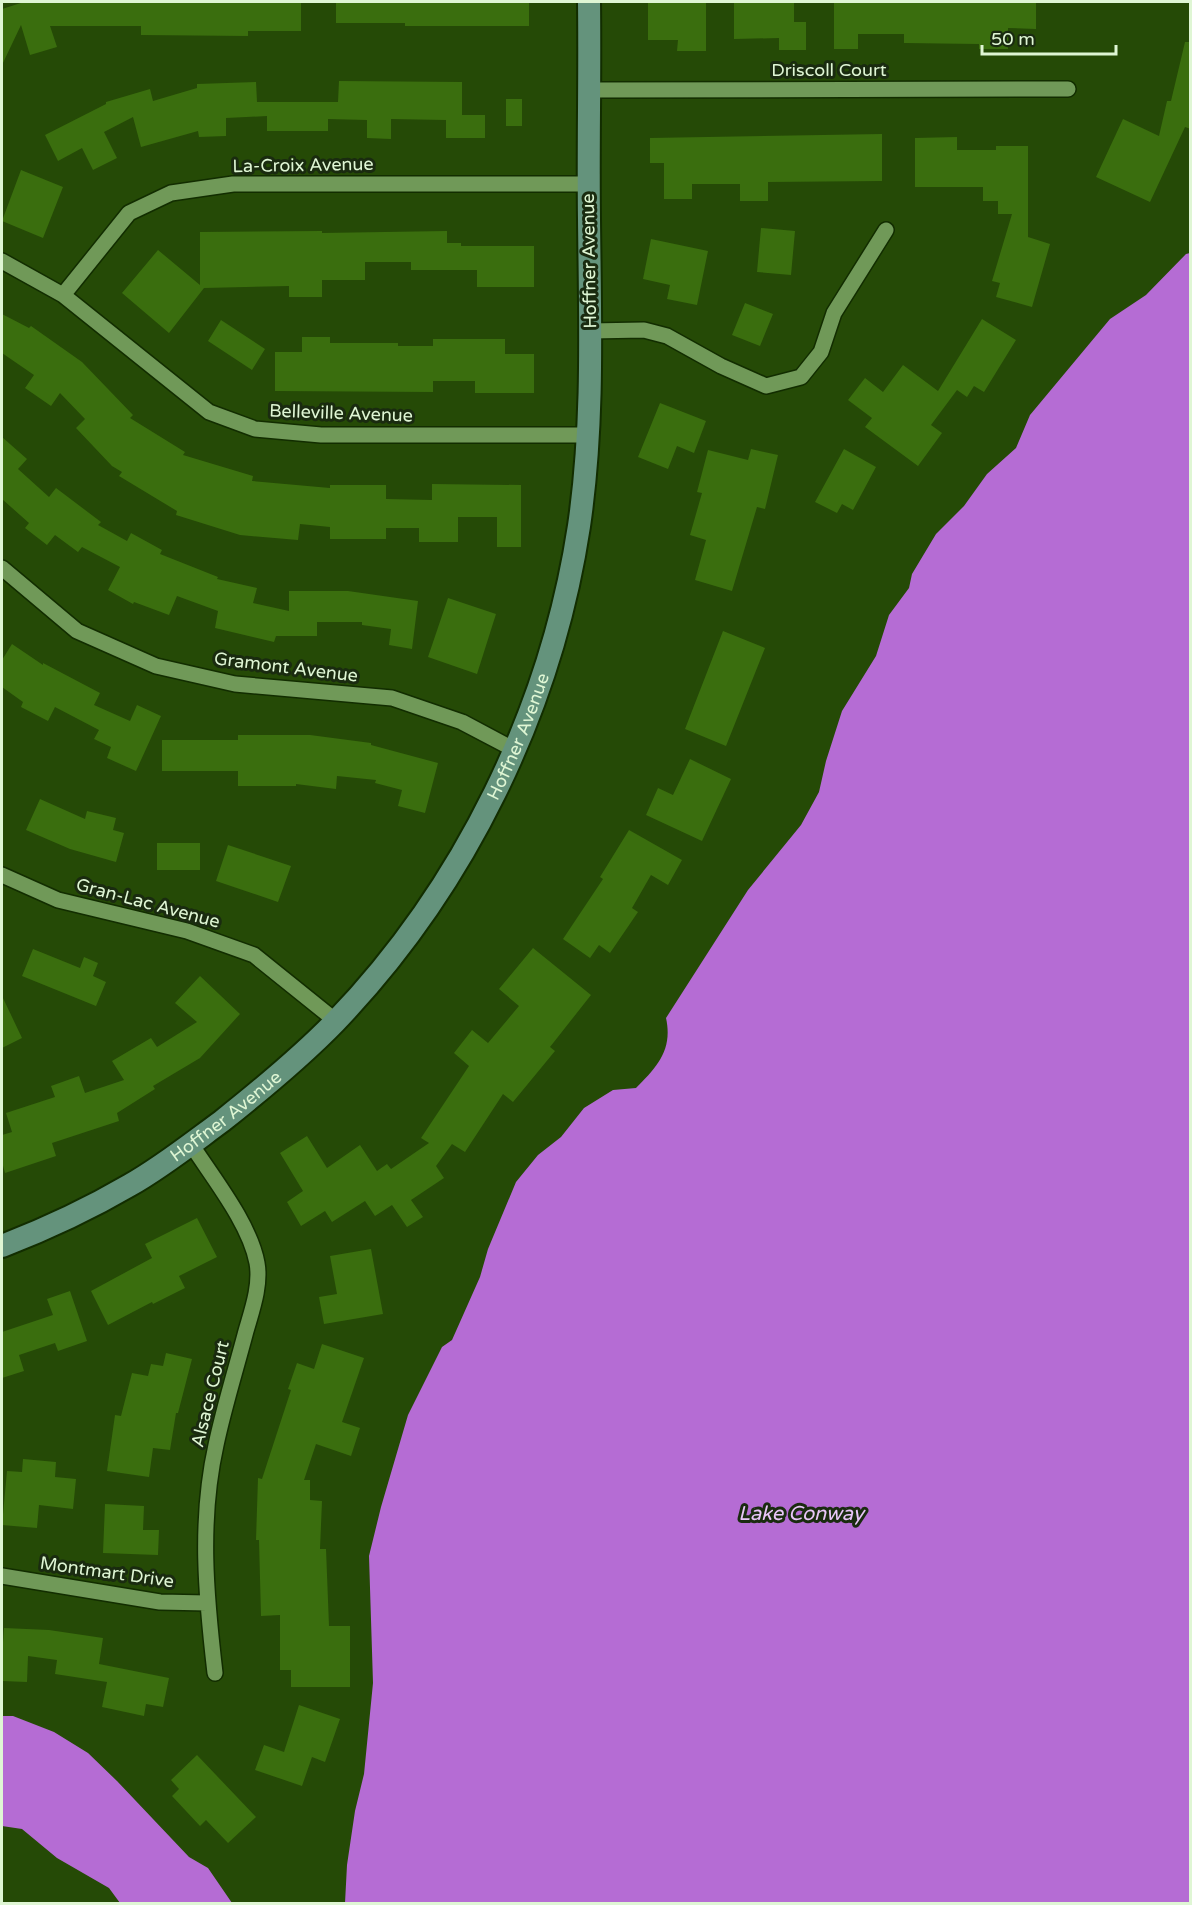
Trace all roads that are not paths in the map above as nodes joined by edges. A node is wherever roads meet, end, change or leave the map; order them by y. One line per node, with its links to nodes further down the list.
1 (589, 2): 3 (main road, Hoffner Avenue)
2 (1068, 89): 3 (street, Driscoll Court)
3 (590, 90): 4 (main road, Hoffner Avenue)
4 (588, 184): 7 (street, La-Croix Avenue); 8 (main road, Hoffner Avenue)
5 (886, 230): 8 (street)
6 (2, 261): 7 (street, Belleville Avenue)
7 (63, 295): 9 (street, Belleville Avenue)
8 (590, 331): 9 (main road, Hoffner Avenue)
9 (589, 435): 11 (main road, Hoffner Avenue)
10 (2, 568): 11 (street, Gramont Avenue)
11 (515, 750): 14 (main road, Hoffner Avenue)
12 (6, 878): 13 (street); 14 (street, Gran-Lac Avenue)
13 (2, 894)
14 (336, 1021): 15 (main road, Hoffner Avenue)
15 (191, 1144): 16 (main road, Hoffner Avenue); 18 (street, Alsace Court)
16 (2, 1246)
17 (2, 1576): 18 (street, Montmart Drive)
18 (207, 1603): 19 (street, Alsace Court)
19 (215, 1672)

